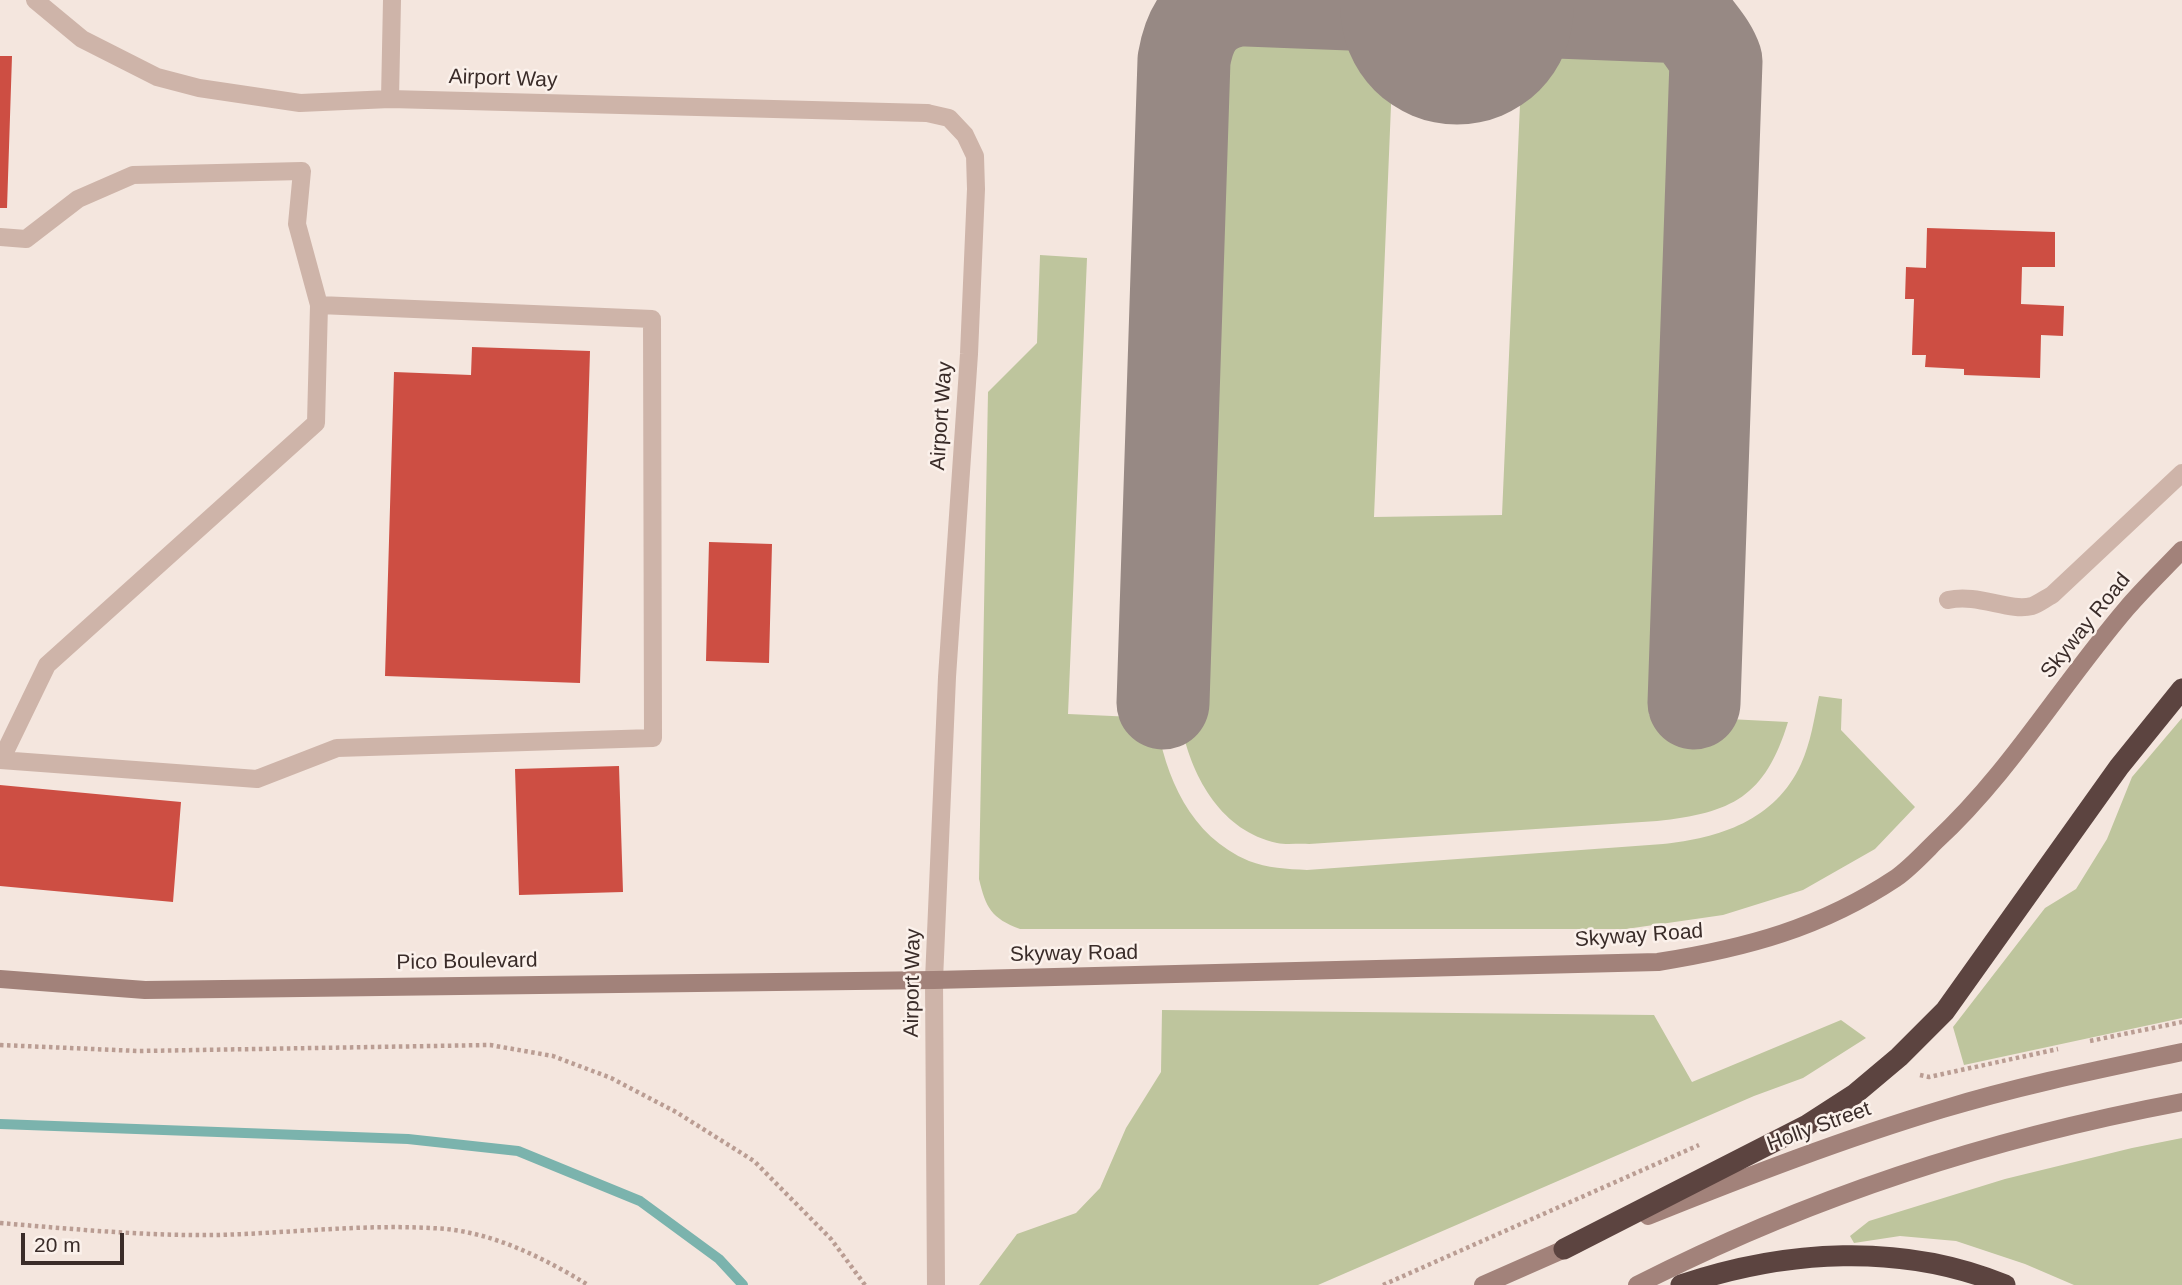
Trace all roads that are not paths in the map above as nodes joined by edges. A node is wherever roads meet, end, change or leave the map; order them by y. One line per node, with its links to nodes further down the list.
1 (35, 0): 3 (street, Airport Way)
2 (392, 0): 3 (street)
3 (390, 99): 12 (street, Airport Way)
4 (0, 237): 5 (street)
5 (319, 305): 10 (street); 10 (street)
6 (2182, 474): 8 (street)
7 (2182, 550): 12 (street, Skyway Road)
8 (1948, 600)
9 (2182, 689): 15 (highway)
10 (1, 760)
11 (0, 979): 12 (street, Pico Boulevard)
12 (934, 980): 16 (street, Airport Way)
13 (2182, 1052): 15 (street, Holly Street)
14 (2182, 1102): 18 (street)
15 (1564, 1249): 17 (street, Holly Street)
16 (936, 1285)
17 (1483, 1285)
18 (1637, 1285)
19 (1681, 1285): 20 (highway)
20 (2005, 1285)

